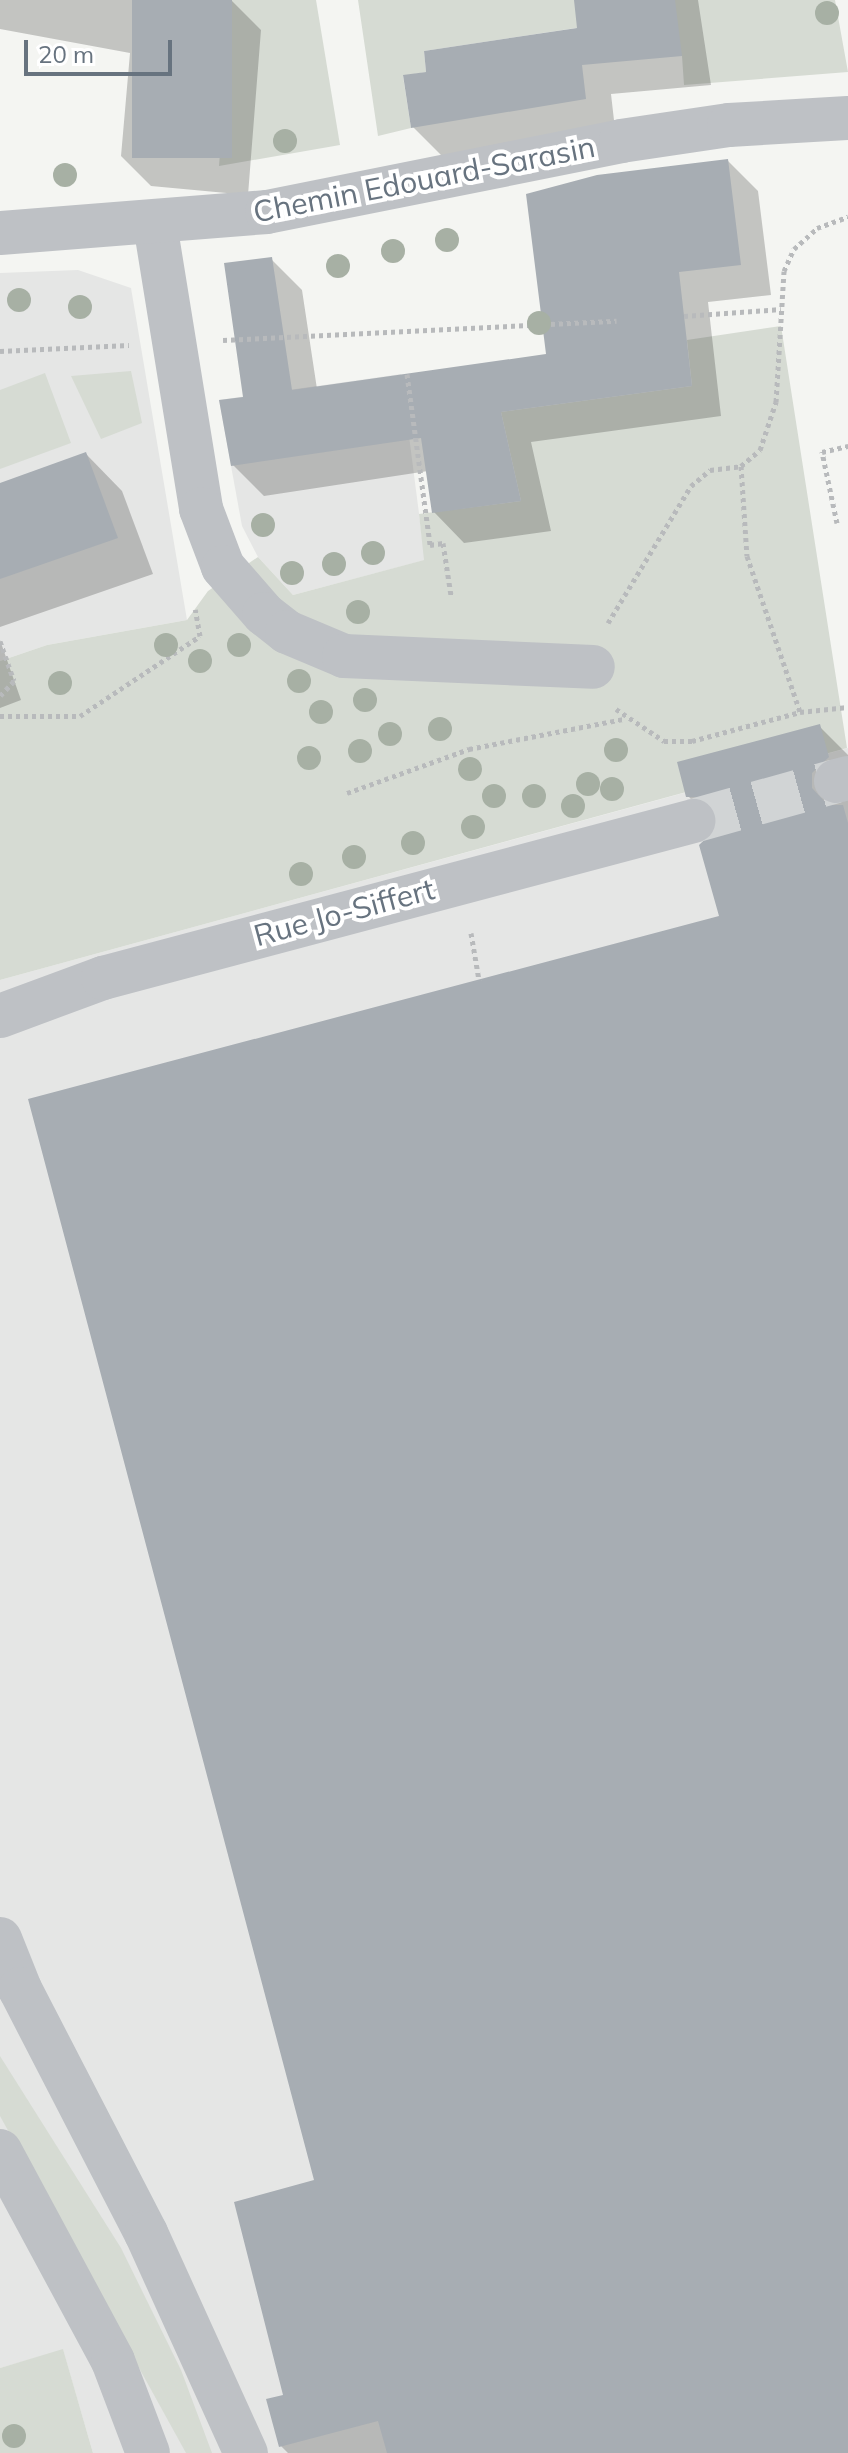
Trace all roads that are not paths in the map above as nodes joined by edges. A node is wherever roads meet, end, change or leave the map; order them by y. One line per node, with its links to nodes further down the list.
1 (848, 118): 2 (street, Chemin Edouard-Sarasin)
2 (155, 224): 3 (street, Chemin Edouard-Sarasin); 4 (street)
3 (0, 233)
4 (593, 667)
5 (693, 821): 6 (street, Rue Jo-Siffert)
6 (0, 1016)
7 (0, 1939): 10 (street)
8 (0, 2151): 9 (street)
9 (148, 2453)
10 (246, 2453)

